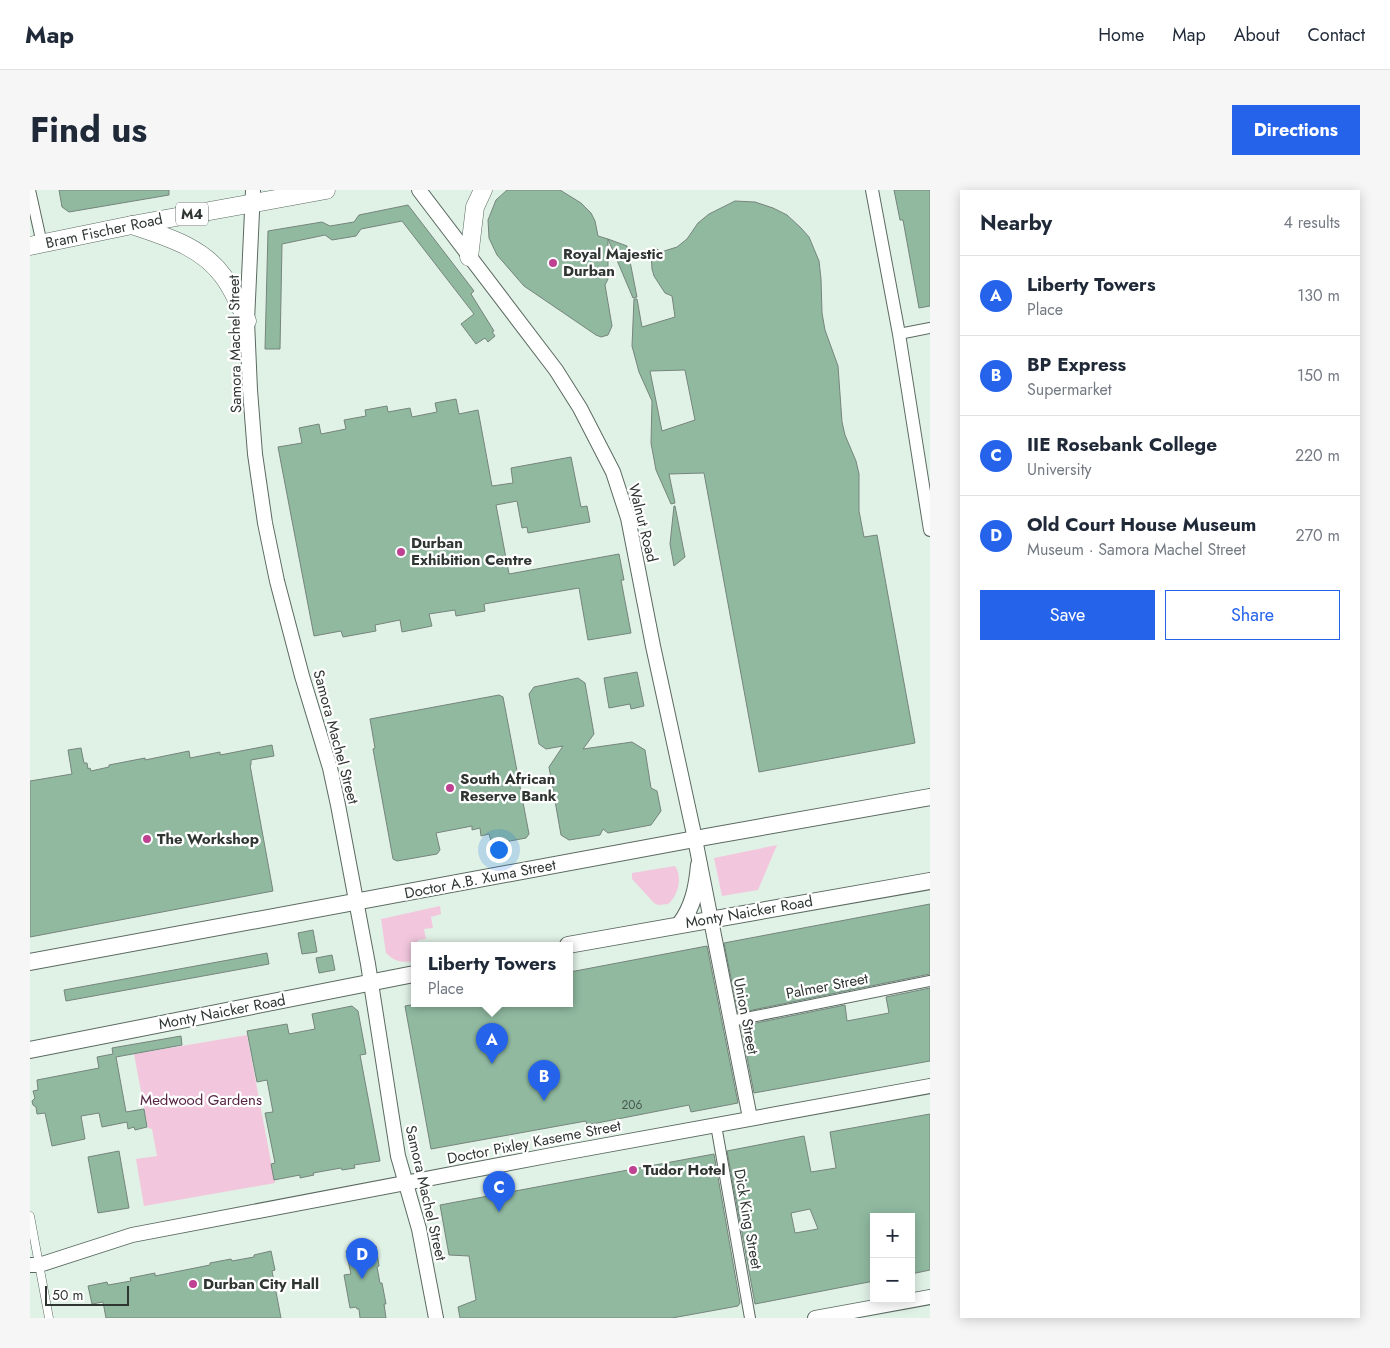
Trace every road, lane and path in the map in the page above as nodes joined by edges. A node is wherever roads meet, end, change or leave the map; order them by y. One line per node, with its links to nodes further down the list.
1 (30, 190): 8 (street)
2 (326, 190): 6 (highway, Bram Fischer Road / M4)
3 (418, 190): 9 (main road, Walnut Road)
4 (483, 190): 9 (highway)
5 (872, 190): 12 (street)
6 (252, 196): 7 (highway, Bram Fischer Road / M4); 10 (main road, Samora Machel Street)
7 (132, 225): 8 (highway, Bram Fischer Road / M4); 10 (highway)
8 (36, 245)
9 (468, 257): 15 (main road, Walnut Road)
10 (247, 321): 18 (main road, Samora Machel Street)
11 (930, 328): 12 (street)
12 (899, 334): 13 (street)
13 (930, 530)
14 (930, 797): 15 (main road, Doctor A.B. Xuma Street)
15 (694, 839): 16 (main road, Walnut Road); 18 (main road, Doctor A.B. Xuma Street)
16 (699, 865): 19 (main road, Walnut Road); 20 (main road)
17 (930, 881): 19 (main road, Monty Naicker Road)
18 (356, 902): 22 (main road, Doctor A.B. Xuma Street); 25 (main road, Samora Machel Street)
19 (710, 919): 20 (main road, Monty Naicker Road); 26 (main road, Union Street)
20 (680, 924): 21 (main road, Monty Naicker Road)
21 (573, 944)
22 (30, 962)
23 (411, 975): 25 (main road, Monty Naicker Road)
24 (930, 981): 26 (street, Palmer Street)
25 (371, 983): 27 (main road, Monty Naicker Road); 31 (main road, Samora Machel Street)
26 (730, 1020): 29 (main road, Union Street)
27 (30, 1050)
28 (930, 1086): 29 (main road, Doctor Pixley Kaseme Street)
29 (750, 1118): 30 (main road, Doctor Pixley Kaseme Street)
30 (716, 1125): 31 (main road, Doctor Pixley Kaseme Street); 37 (street, Dick King Street)
31 (407, 1182): 33 (main road, Doctor Pixley Kaseme Street); 36 (main road, Samora Machel Street)
32 (30, 1216): 33 (street)
33 (34, 1265): 35 (street)
34 (930, 1297): 38 (main road)
35 (49, 1318)
36 (436, 1318)
37 (750, 1318)
38 (815, 1318)

